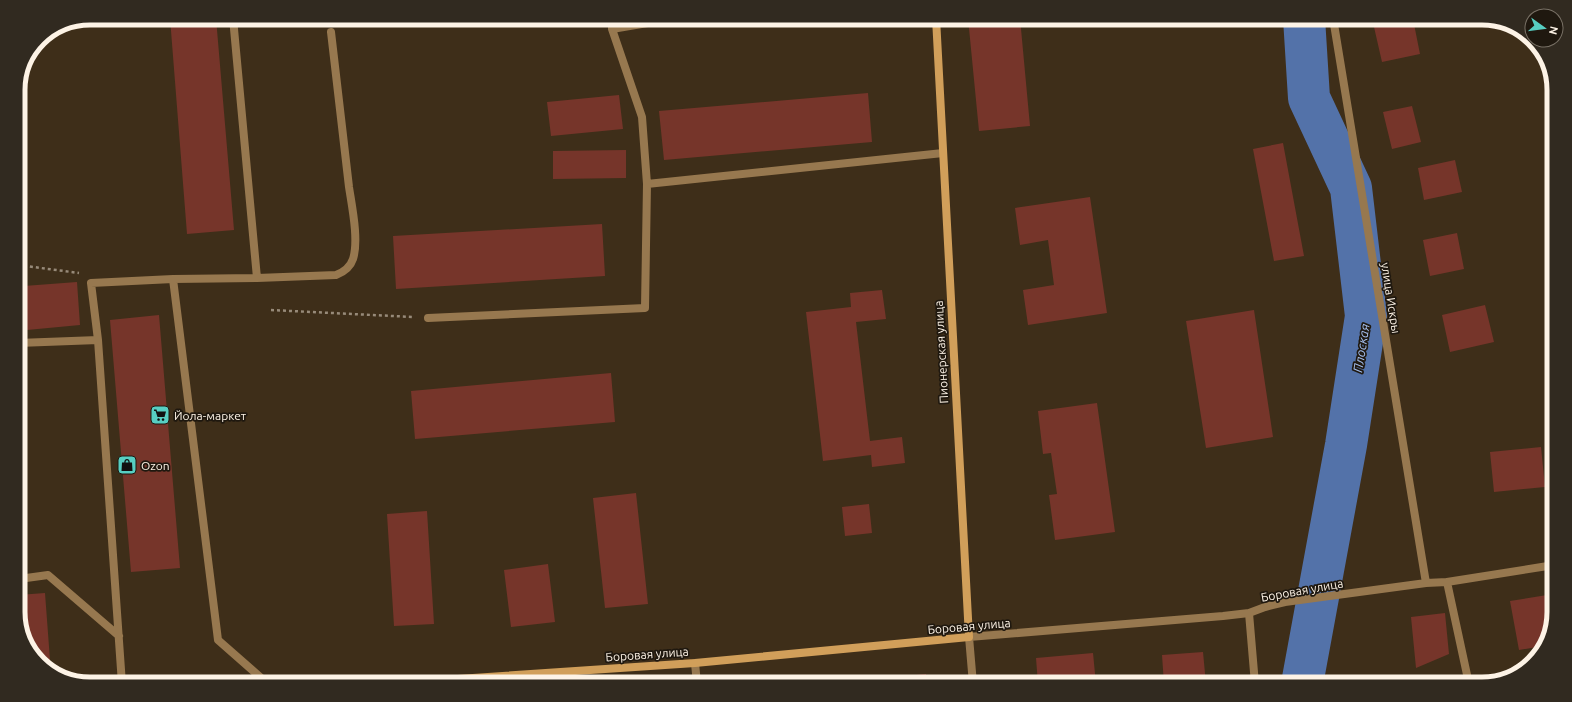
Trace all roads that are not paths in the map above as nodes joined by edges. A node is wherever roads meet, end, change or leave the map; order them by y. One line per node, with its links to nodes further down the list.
1 (234, 25): 10 (street)
2 (612, 25): 6 (street)
3 (636, 25): 6 (street)
4 (936, 25): 8 (street, Пионерская улица)
5 (1334, 25): 18 (street, улица Искры)
6 (612, 29): 9 (street)
7 (330, 32): 10 (street)
8 (943, 153): 9 (street); 21 (street, Пионерская улица)
9 (647, 184): 12 (street)
10 (257, 278): 11 (street)
11 (173, 279): 13 (street); 24 (street)
12 (428, 318)
13 (98, 340): 14 (street); 20 (street)
14 (25, 343)
15 (1547, 566): 17 (street, Боровая улица)
16 (25, 578): 20 (street)
17 (1447, 582): 18 (street, Боровая улица); 29 (street)
18 (1426, 583): 19 (street, Боровая улица)
19 (1249, 613): 21 (street, Боровая улица); 28 (street)
20 (119, 636): 23 (street)
21 (969, 638): 22 (street, Боровая улица); 27 (street, Пионерская улица)
22 (695, 663): 25 (street, Боровая улица); 26 (street)
23 (122, 677)
24 (260, 677)
25 (487, 677)
26 (696, 677)
27 (972, 677)
28 (1254, 677)
29 (1467, 677)

